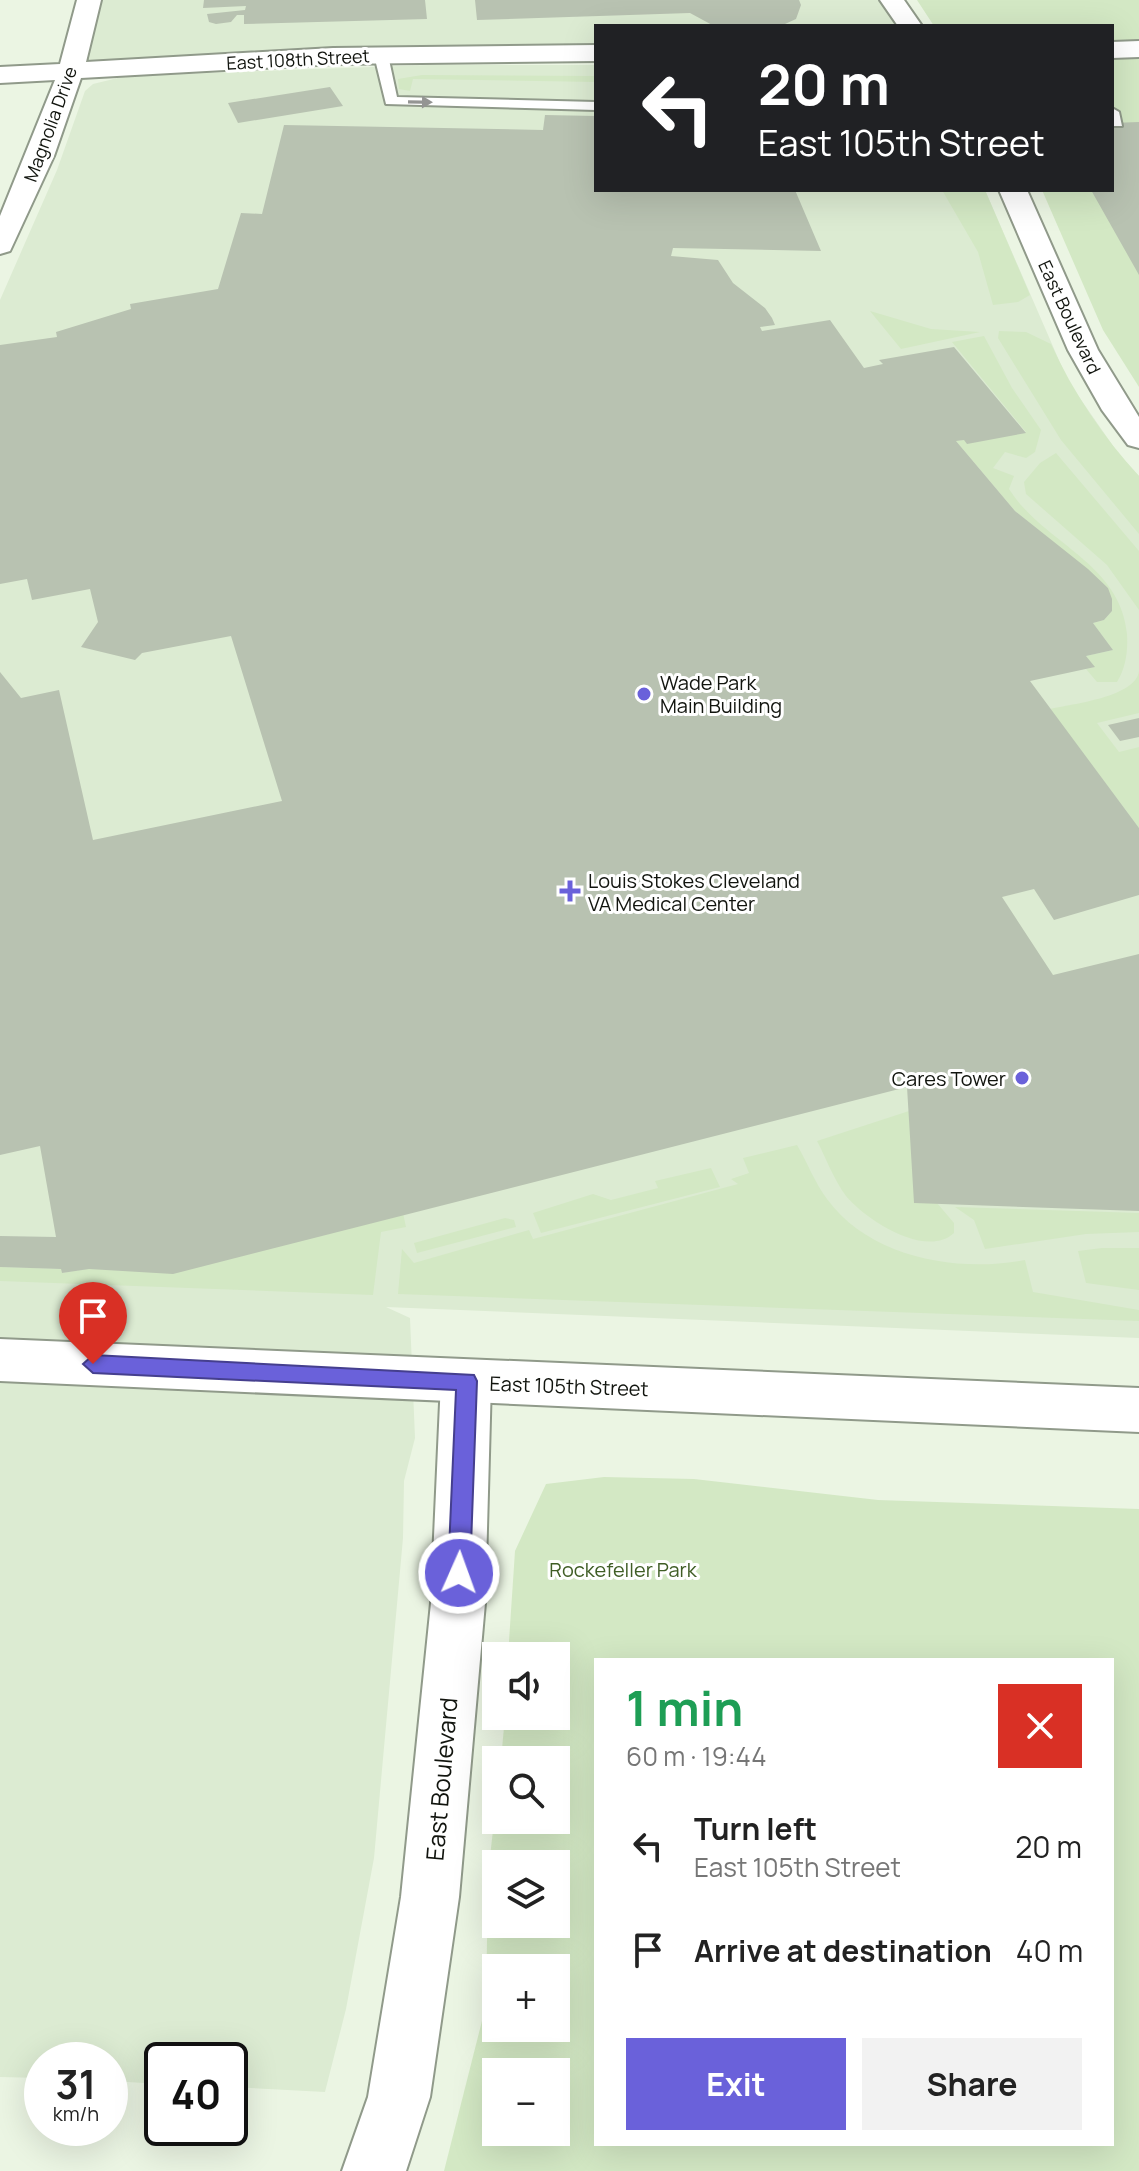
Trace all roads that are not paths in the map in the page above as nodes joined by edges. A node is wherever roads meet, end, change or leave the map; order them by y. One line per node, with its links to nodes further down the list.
1 (89, 0): 8 (street, Magnolia Drive)
2 (892, 0): 3 (street)
3 (909, 24)
4 (1139, 49): 6 (street)
5 (594, 53): 7 (street, East 108th Street)
6 (1114, 53)
7 (381, 55): 8 (street, East 108th Street); 10 (lane, one-way to 10)
8 (72, 70): 9 (street, East 108th Street); 12 (street, Magnolia Drive)
9 (0, 75)
10 (594, 106)
11 (1014, 192): 13 (street, East Boulevard)
12 (0, 245)
13 (1139, 438)
14 (0, 1360): 15 (street, East 105th Street)
15 (466, 1381): 16 (street, East 105th Street); 17 (street, East Boulevard)
16 (1139, 1410)
17 (374, 2171)

